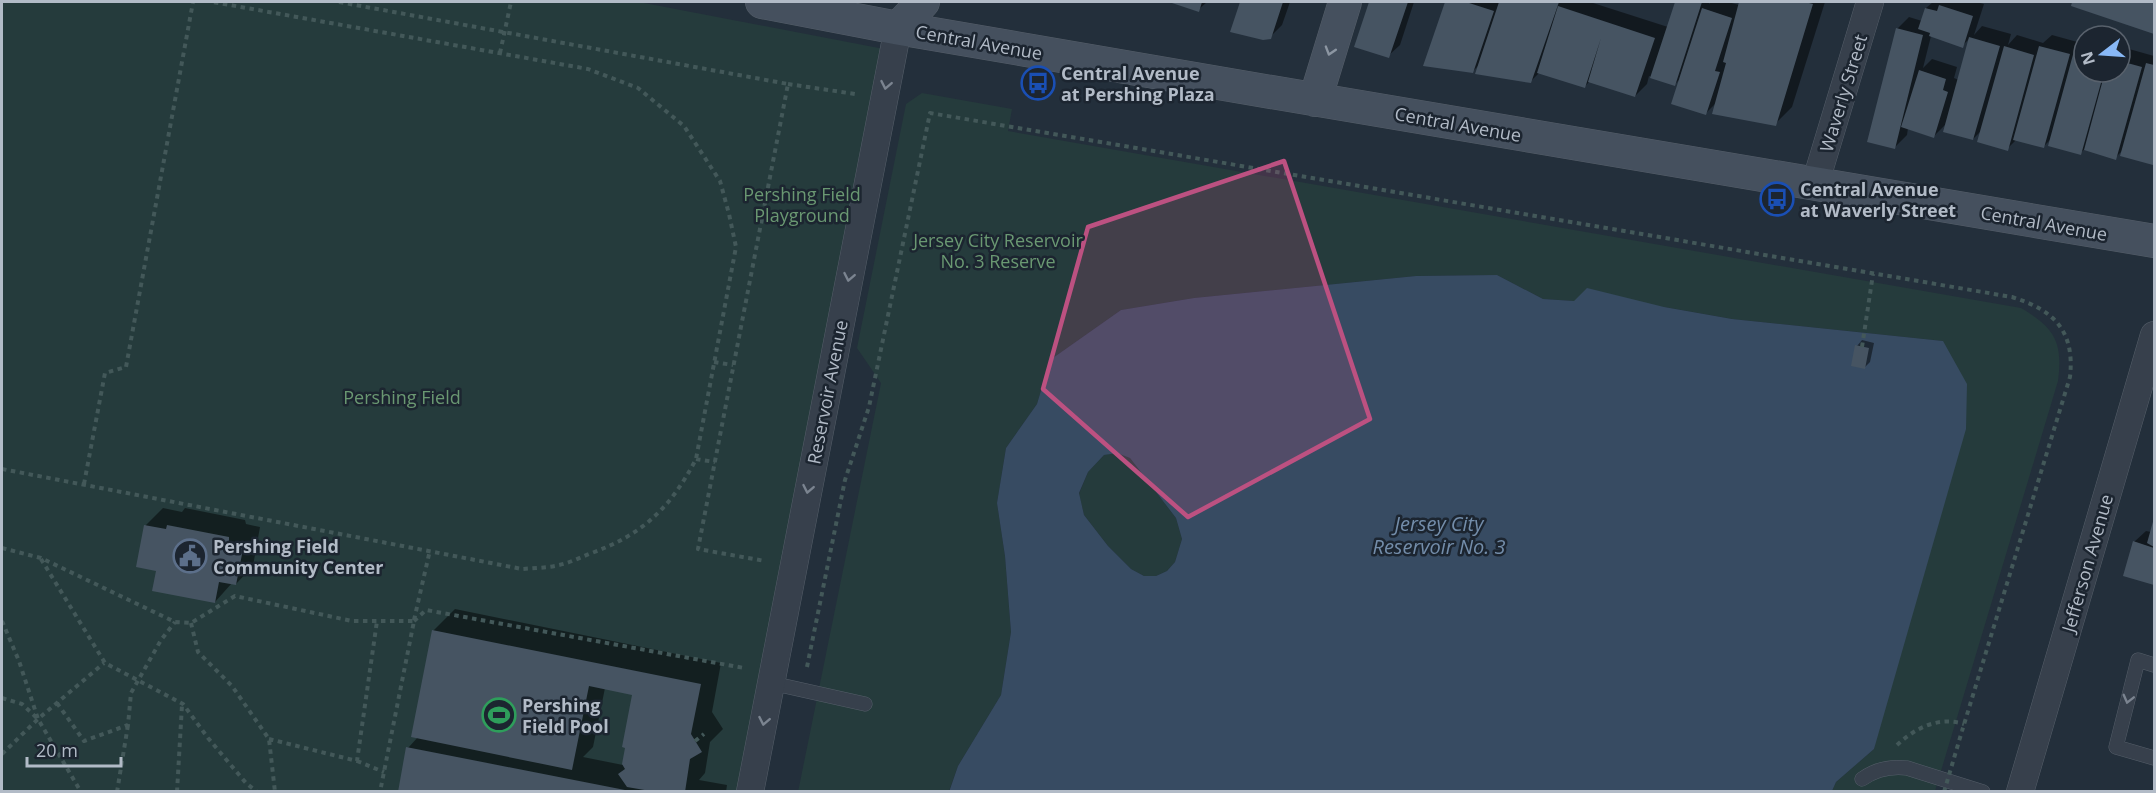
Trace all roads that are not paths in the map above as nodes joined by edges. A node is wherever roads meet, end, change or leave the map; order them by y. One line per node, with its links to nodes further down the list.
1 (762, 2): 5 (main road, Central Avenue)
2 (923, 2): 5 (main road)
3 (1345, 2): 6 (main road, one-way to 6)
4 (1870, 2): 7 (street, Waverly Street)
5 (897, 28): 6 (main road, Central Avenue); 11 (street, Reservoir Avenue, one-way to 11)
6 (1315, 100): 7 (main road, Central Avenue)
7 (1815, 184): 8 (main road, Central Avenue)
8 (2154, 241)
9 (2154, 335): 17 (street, Jefferson Avenue)
10 (2154, 665): 13 (lane, one-way to 13)
11 (771, 683): 12 (lane); 15 (street, Reservoir Avenue, one-way to 15)
12 (865, 704)
13 (2154, 758)
14 (1862, 779): 16 (lane)
15 (750, 792)
16 (1983, 792)
17 (2020, 792)

